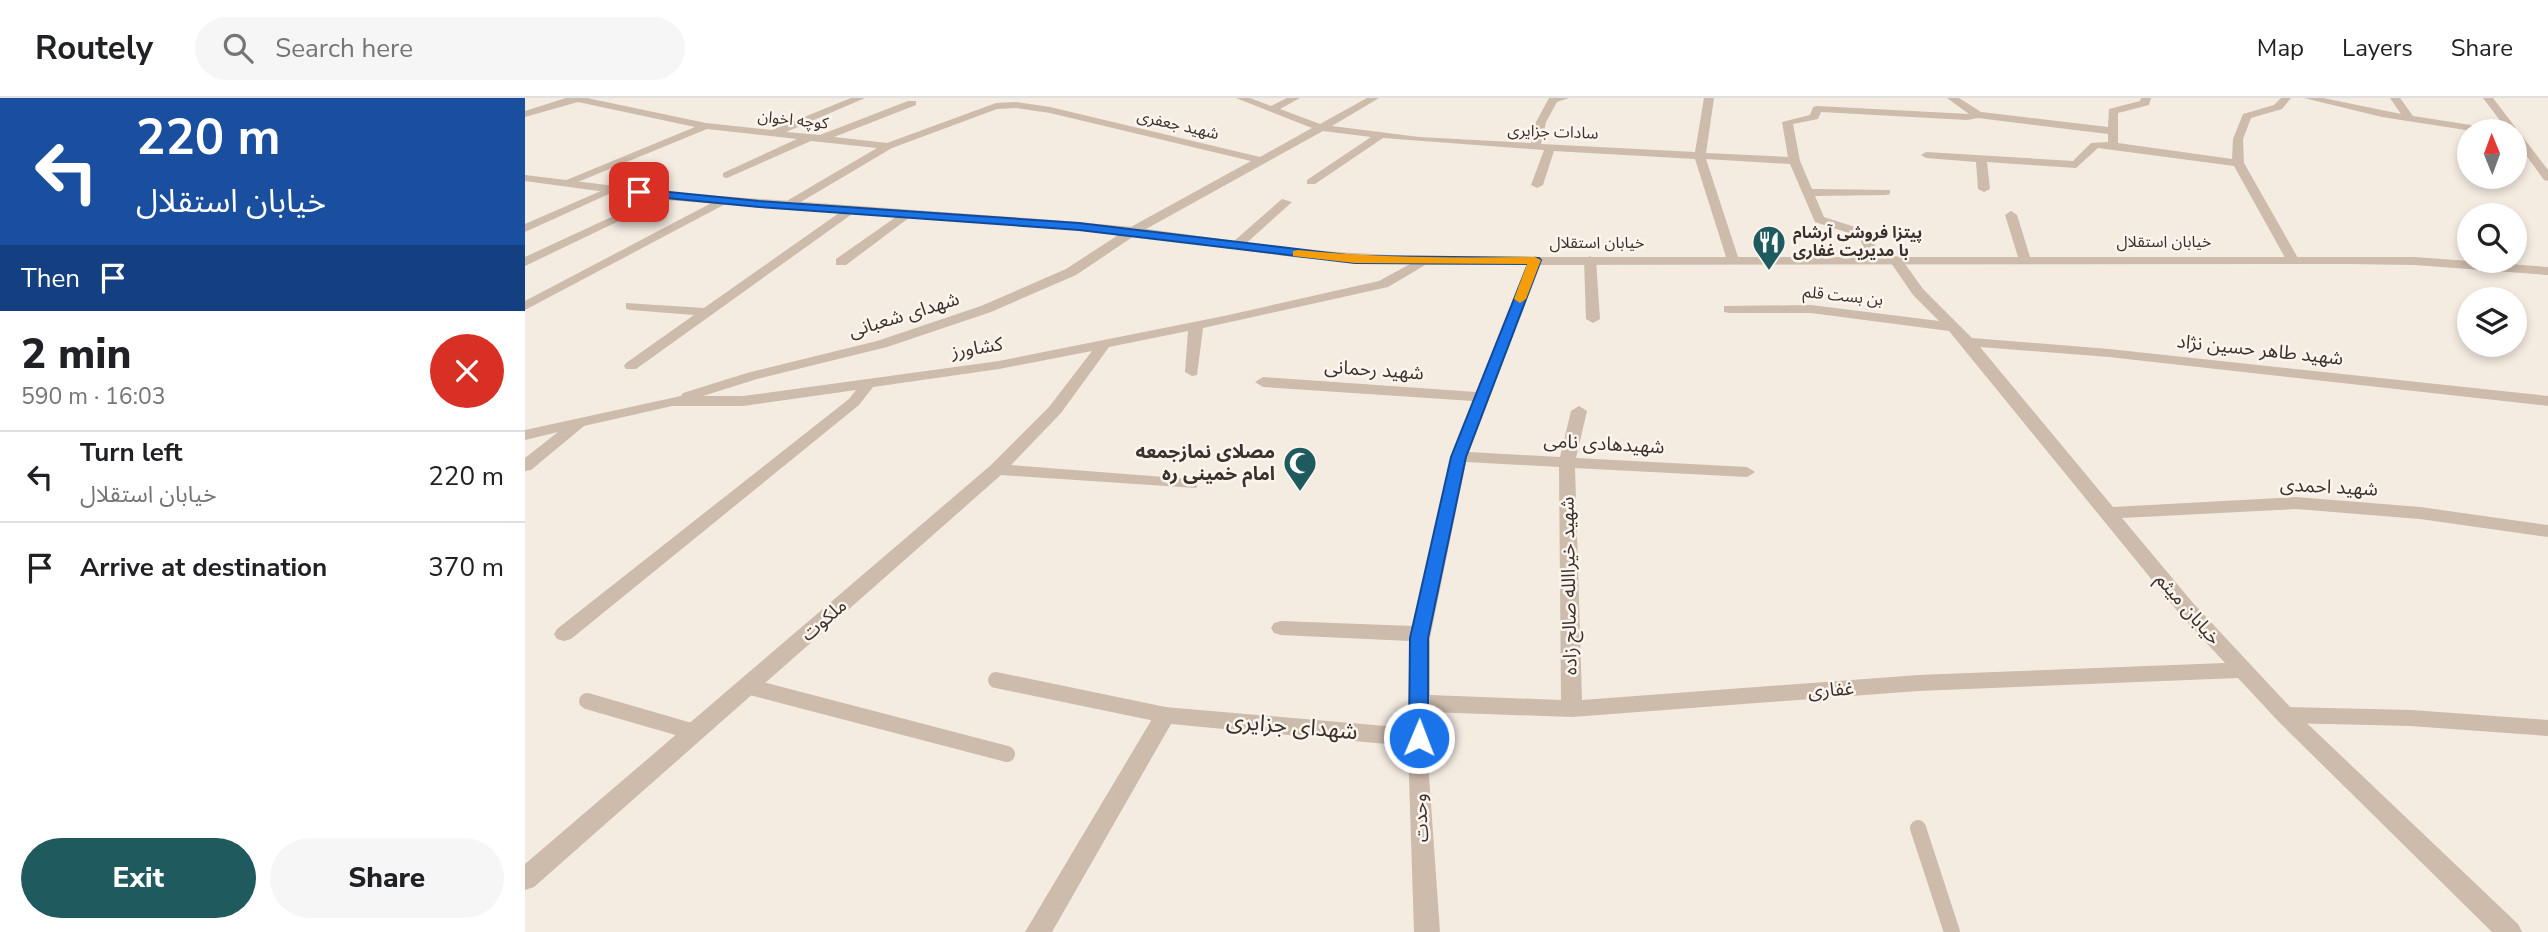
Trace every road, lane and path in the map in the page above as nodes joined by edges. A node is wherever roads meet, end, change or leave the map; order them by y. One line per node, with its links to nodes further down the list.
1 (860, 98): 25 (street)
2 (1241, 98): 16 (street, سادات جزایری)
3 (1296, 98): 16 (street)
4 (1374, 98): 23 (street)
5 (1564, 98): 31 (street)
6 (1709, 98): 36 (street)
7 (1952, 98): 18 (street)
8 (2146, 98): 24 (street)
9 (2286, 98): 40 (street)
10 (2309, 98): 19 (street)
11 (2395, 98): 19 (street)
12 (2487, 98): 20 (street)
13 (577, 99): 17 (street); 21 (street, کوچه اخوان)
14 (912, 103): 27 (street)
15 (1814, 103): 18 (street); 39 (street)
16 (1271, 110): 23 (street, سادات جزایری)
17 (525, 114)
18 (1978, 115): 24 (street)
19 (2409, 118): 22 (street)
20 (2504, 119)
21 (706, 126): 25 (street, کوچه اخوان); 44 (street)
22 (2457, 126)
23 (1319, 127): 26 (street, سادات جزایری); 38 (street, شهدای شعبانی)
24 (2112, 131): 30 (street)
25 (772, 133): 27 (street, کوچه اخوان)
26 (1381, 135): 31 (street, سادات جزایری); 45 (street)
27 (816, 138): 29 (street, کوچه اخوان); 41 (street)
28 (2527, 141): 34 (street)
29 (888, 146): 38 (street, شهید جعفری); 54 (street, شهید جعفری)
30 (2113, 146): 37 (street); 40 (street)
31 (1535, 147): 32 (street, سادات جزایری)
32 (1551, 148): 36 (street, سادات جزایری); 46 (street)
33 (2527, 150): 43 (street)
34 (2548, 151)
35 (1926, 155): 37 (street)
36 (1700, 157): 39 (street, سادات جزایری); 63 (street)
37 (1981, 158): 48 (street)
38 (1260, 160): 59 (street, شهدای شعبانی)
39 (1794, 160): 50 (street, خیابان میثم)
40 (2238, 163): 66 (street)
41 (727, 174)
42 (526, 178): 44 (street, خیابان استقلال)
43 (2548, 178)
44 (568, 183): 47 (street, خیابان استقلال)
45 (1311, 183)
46 (1537, 185)
47 (614, 189): 51 (street, خیابان استقلال); 58 (street)
48 (1984, 189)
49 (1886, 192): 50 (street)
50 (1807, 193): 64 (street, خیابان میثم)
51 (665, 196): 52 (street, خیابان استقلال); 68 (street)
52 (725, 201): 54 (street, خیابان استقلال); 71 (street)
53 (1286, 202): 60 (street)
54 (789, 205): 55 (street, خیابان استقلال)
55 (853, 209): 56 (street, خیابان استقلال); 74 (street)
56 (906, 214): 59 (street, خیابان استقلال); 69 (street)
57 (2011, 215): 65 (street)
58 (525, 228)
59 (1133, 231): 60 (street, خیابان استقلال); 80 (street, شهدای شعبانی)
60 (1237, 245): 67 (street, خیابان استقلال)
61 (1535, 260): 62 (street, خیابان استقلال); 67 (street, خیابان استقلال); 86 (street, وحدت)
62 (1590, 260): 63 (street, خیابان استقلال); 75 (street)
63 (1733, 260): 64 (street, خیابان استقلال)
64 (1886, 260): 65 (street, خیابان استقلال); 77 (street, خیابان میثم)
65 (2025, 260): 66 (street, خیابان استقلال)
66 (2293, 260): 70 (street, خیابان استقلال)
67 (1426, 261): 76 (street, کشاورز)
68 (525, 262)
69 (841, 262)
70 (2548, 271)
71 (525, 306)
72 (631, 306): 74 (street)
73 (1728, 309): 77 (street, بن بست قلم)
74 (707, 312): 81 (street)
75 (1593, 319)
76 (1196, 325): 79 (street, کشاورز); 82 (street)
77 (1953, 327): 78 (street, خیابان میثم)
78 (1968, 342): 88 (street, شهید طاهر حسین نژاد); 98 (street, خیابان میثم)
79 (1105, 343): 84 (street, کشاورز); 95 (street, ملکوت)
80 (832, 356): 85 (street); 87 (street, شهدای شعبانی)
81 (631, 366)
82 (1192, 372)
83 (1263, 382): 86 (street, شهید رحمانی)
84 (868, 384): 85 (street, کشاورز); 101 (street)
85 (822, 390): 87 (street, کشاورز)
86 (1482, 397): 92 (street, وحدت)
87 (671, 401): 90 (street, کشاورز)
88 (2548, 401)
89 (1579, 411): 93 (street, شهید خیراالله صالح زاده)
90 (582, 422): 91 (street, کشاورز); 94 (street)
91 (525, 435)
92 (1459, 457): 93 (street, شهیدهادی نامی); 102 (street, وحدت)
93 (1567, 463): 96 (street, شهیدهادی نامی); 108 (street, شهید خیراالله صالح زاده)
94 (525, 466)
95 (997, 469): 97 (street); 105 (street, ملکوت)
96 (1747, 472)
97 (1191, 484)
98 (2106, 513): 99 (street, شهید احمدی); 103 (street, خیابان میثم)
99 (2548, 531)
100 (1281, 628): 102 (street)
101 (564, 634)
102 (1420, 634): 107 (street, وحدت)
103 (2243, 670): 108 (street, غفاری); 110 (street, خیابان میثم)
104 (996, 680): 109 (lane, شهدای جزایری)
105 (747, 686): 112 (street, ملکوت); 114 (lane)
106 (587, 701): 112 (lane)
107 (1419, 703): 108 (street, غفاری); 113 (street, وحدت)
108 (1572, 709)
109 (1165, 715): 113 (street, شهدای جزایری); 117 (street)
110 (2285, 715): 111 (lane); 120 (street, خیابان میثم)
111 (2548, 728)
112 (694, 732): 116 (street, ملکوت)
113 (1419, 738): 118 (street, وحدت)
114 (1007, 754)
115 (1918, 828): 119 (lane)
116 (525, 879)
117 (1038, 932)
118 (1427, 932)
119 (1952, 932)
120 (2509, 932)

